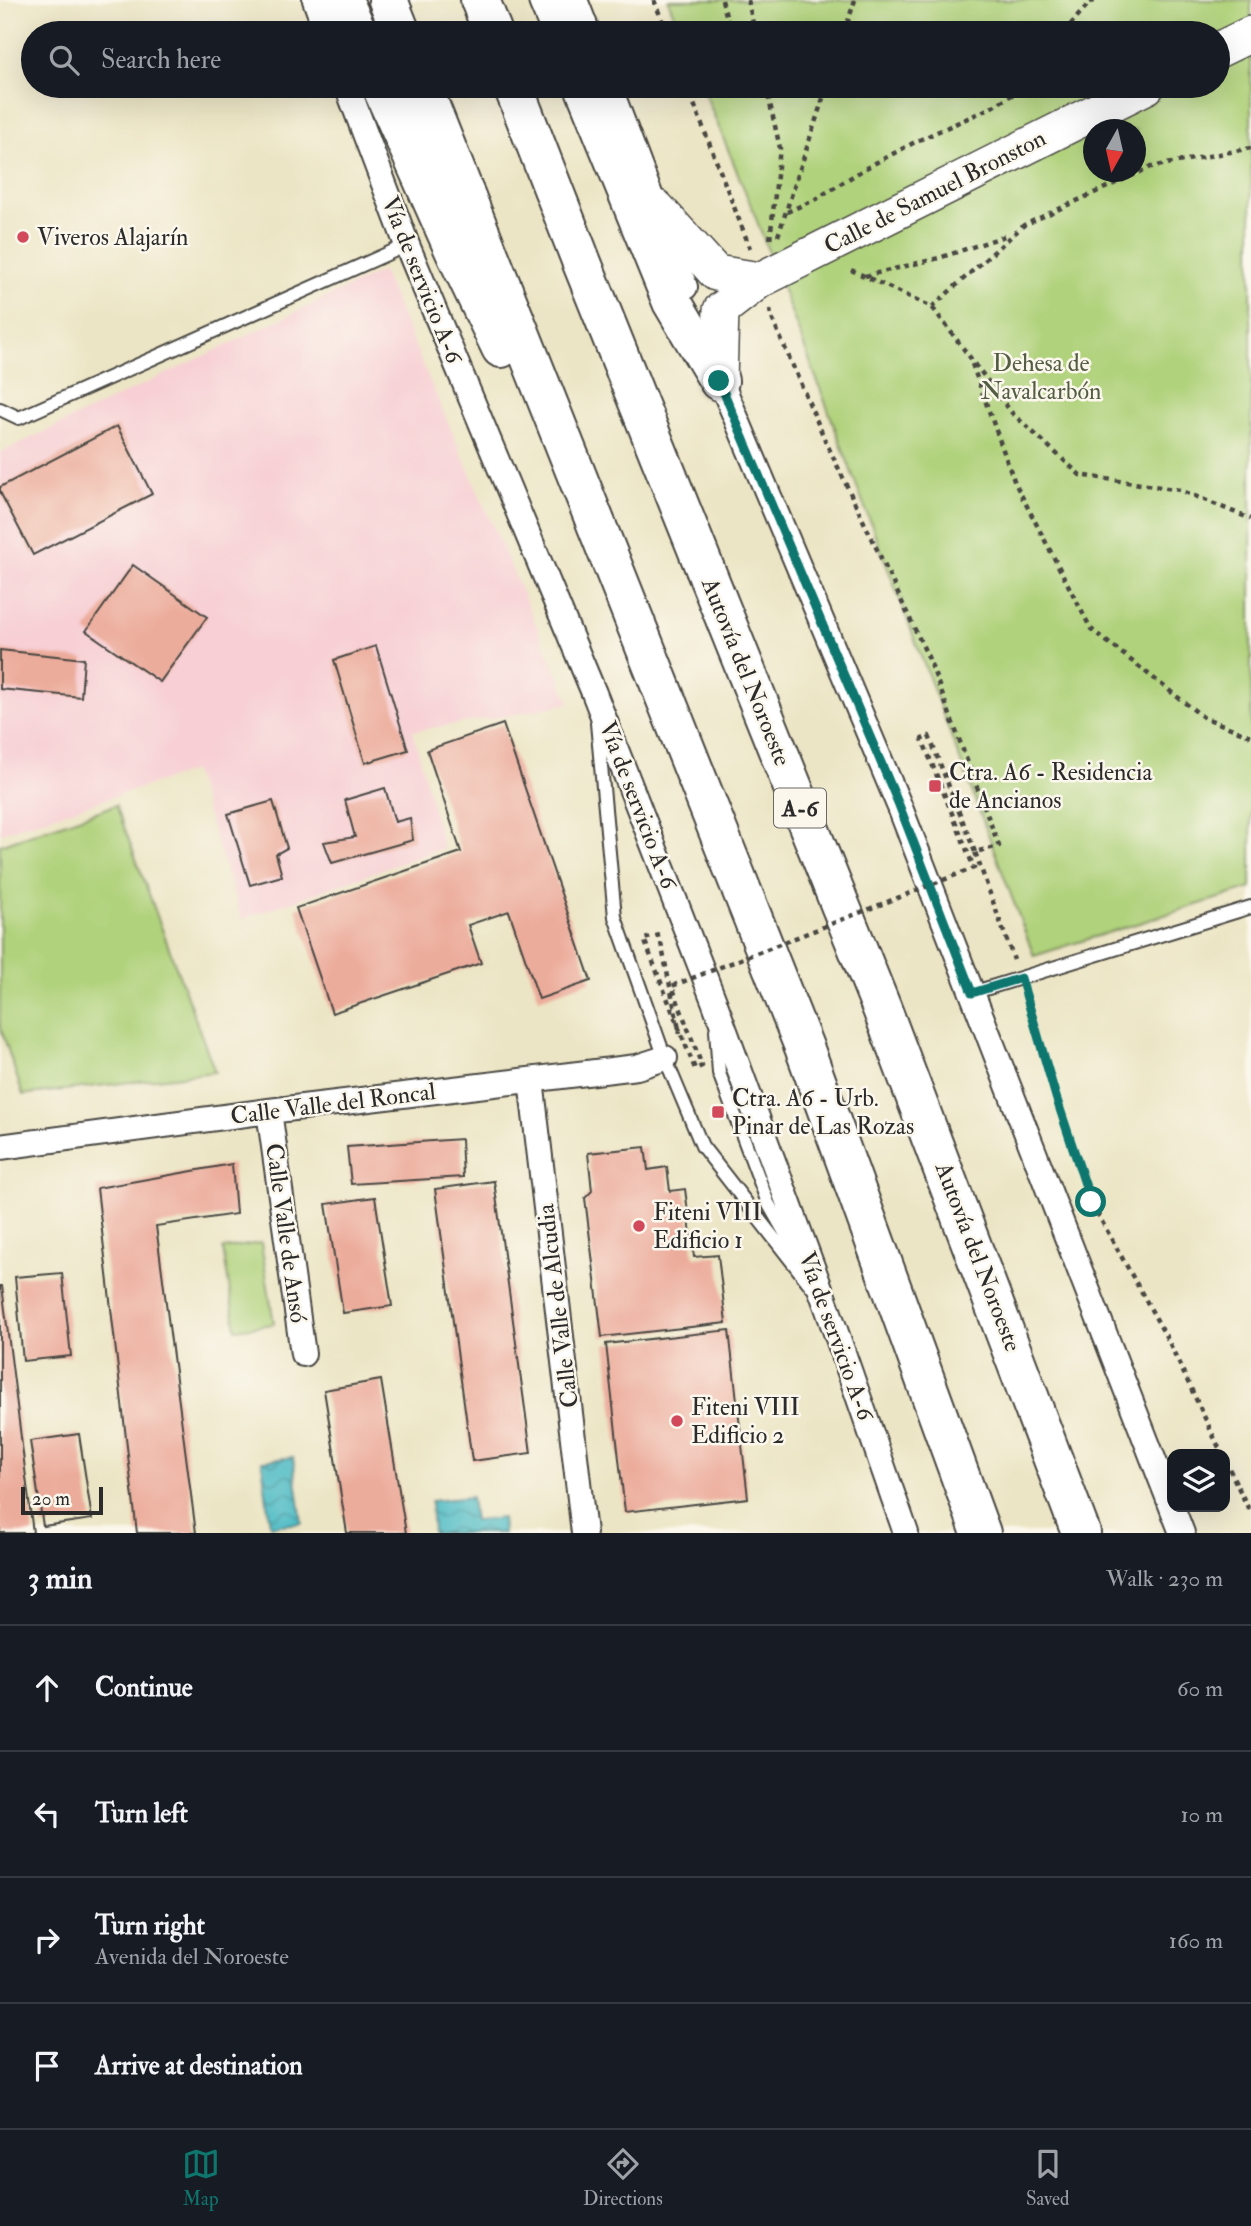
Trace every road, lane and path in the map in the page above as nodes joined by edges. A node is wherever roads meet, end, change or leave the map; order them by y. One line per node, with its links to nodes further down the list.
1 (315, 0): 12 (street)
2 (343, 0): 13 (highway)
3 (388, 0): 14 (highway)
4 (480, 0): 15 (highway)
5 (548, 0): 16 (highway)
6 (575, 0): 17 (street)
7 (654, 0): 18 (path)
8 (722, 0): 19 (path)
9 (748, 0): 20 (path)
10 (855, 0): 21 (path)
11 (1099, 0): 22 (path)
12 (323, 21)
13 (353, 21)
14 (396, 21)
15 (488, 21)
16 (557, 21)
17 (583, 21)
18 (662, 21)
19 (728, 21)
20 (752, 21)
21 (848, 21)
22 (1074, 21)
23 (1251, 34): 24 (street)
24 (1230, 44)
25 (352, 98): 40 (street, Vía de servicio A-6)
26 (386, 98): 49 (highway)
27 (427, 98): 49 (highway)
28 (518, 98): 72 (highway, Autovía del Noroeste / A-6)
29 (589, 98): 46 (highway)
30 (614, 98): 37 (street)
31 (692, 98): 42 (path)
32 (769, 98): 42 (path)
33 (823, 98): 38 (path)
34 (1007, 98): 38 (path)
35 (1123, 98): 42 (street, Calle de Samuel Bronston)
36 (1251, 148): 39 (path)
37 (657, 208): 42 (street); 46 (street)
38 (786, 213): 42 (path)
39 (1012, 233): 43 (path); 44 (path)
40 (407, 245): 47 (lane); 50 (street, Vía de servicio A-6)
41 (846, 268): 43 (path)
42 (764, 275): 46 (street, Calle de Samuel Bronston); 52 (path)
43 (865, 276): 44 (path)
44 (932, 307): 45 (path)
45 (969, 356): 48 (path); 51 (path)
46 (719, 381): 56 (street)
47 (0, 410)
48 (1251, 519)
49 (645, 648): 71 (highway)
50 (594, 693): 57 (lane); 61 (street, Vía de servicio A-6)
51 (1251, 736)
52 (975, 852): 54 (path, bridge); 55 (path)
53 (1251, 907): 55 (lane)
54 (660, 935)
55 (1021, 978): 56 (lane); 64 (path)
56 (972, 993): 63 (street)
57 (665, 1058): 58 (street, Calle Valle del Roncal); 61 (lane)
58 (531, 1080): 59 (street, Calle Valle del Roncal); 69 (street, Calle Valle de Alcudia)
59 (269, 1111): 60 (street, Calle Valle del Roncal); 62 (street, Calle Valle de Ansó)
60 (0, 1147)
61 (827, 1307): 70 (street, Vía de servicio A-6)
62 (303, 1354)
63 (1148, 1442): 66 (street); 73 (street)
64 (1220, 1449)
65 (1230, 1470): 68 (path)
66 (1167, 1477)
67 (1187, 1512): 74 (street)
68 (1251, 1514)
69 (584, 1533)
70 (906, 1533)
71 (981, 1533)
72 (1081, 1533)
73 (1182, 1533)
74 (1198, 1533)

